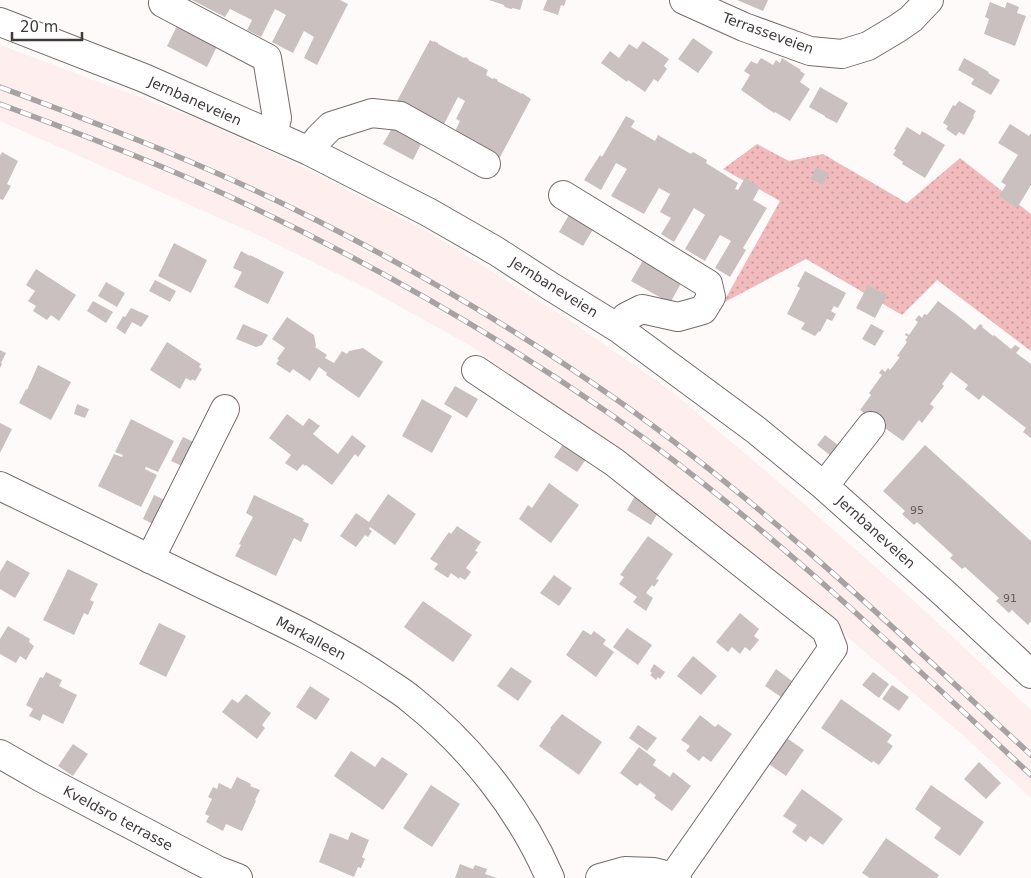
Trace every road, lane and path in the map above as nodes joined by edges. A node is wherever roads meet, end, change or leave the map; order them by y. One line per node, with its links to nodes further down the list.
1 (684, 0): 2 (street, Terrasseveien)
2 (929, 0)
3 (163, 3): 5 (street)
4 (0, 22): 5 (street, Jernbaneveien)
5 (273, 135): 6 (street, Jernbaneveien)
6 (309, 151): 7 (street); 9 (street, Jernbaneveien)
7 (486, 164)
8 (564, 196): 9 (street)
9 (618, 328): 14 (street, Jernbaneveien)
10 (476, 370): 18 (street)
11 (225, 409): 15 (street)
12 (871, 426): 14 (street)
13 (0, 486): 15 (street, Markalleen)
14 (824, 486): 16 (street, Jernbaneveien)
15 (150, 559): 20 (street, Markalleen)
16 (1031, 674)
17 (0, 754): 19 (street, Kveldsro terrasse)
18 (675, 877): 21 (street)
19 (238, 878)
20 (550, 878)
21 (600, 878)

